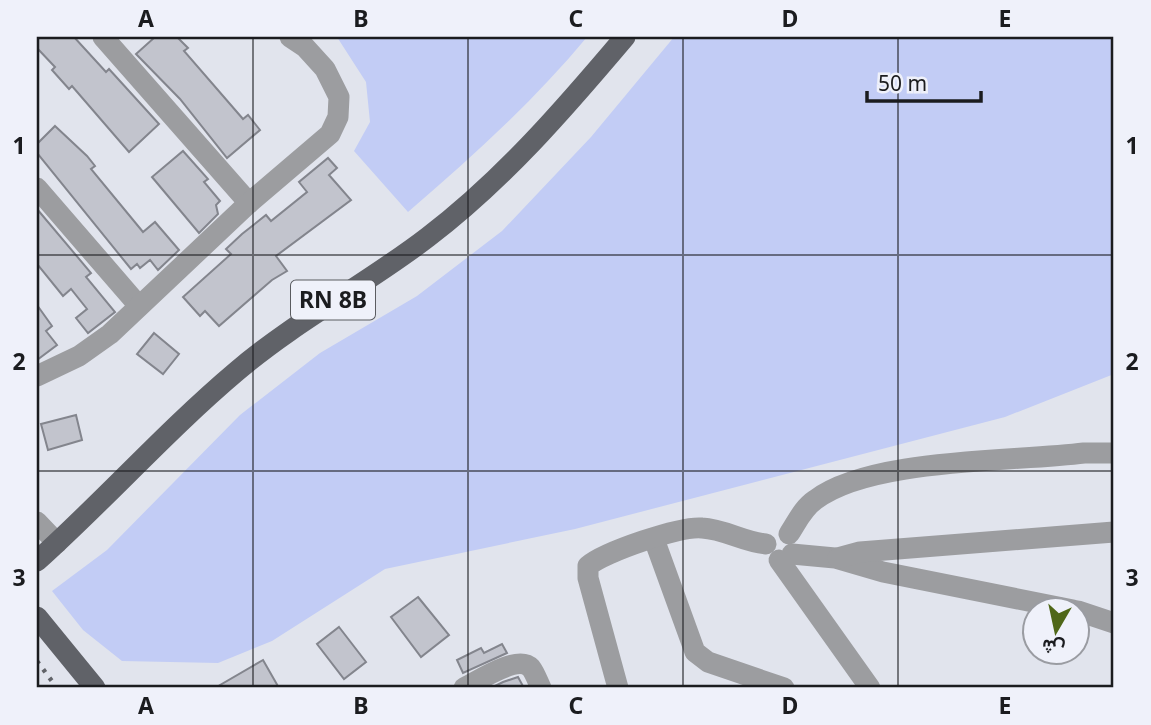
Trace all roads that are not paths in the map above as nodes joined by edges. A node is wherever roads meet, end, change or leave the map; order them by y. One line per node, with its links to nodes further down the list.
1 (103, 37): 5 (street)
2 (290, 37): 5 (street)
3 (625, 37): 12 (main road, RN 8B)
4 (37, 188): 6 (street)
5 (249, 204): 6 (street)
6 (139, 306): 7 (street)
7 (37, 376)
8 (1114, 453): 13 (street)
9 (37, 522): 12 (street)
10 (1114, 532): 14 (street)
11 (654, 539): 13 (street); 23 (street); 24 (street)
12 (57, 543): 15 (main road, RN 8B)
13 (781, 548): 14 (street); 25 (street)
14 (835, 558): 16 (street)
15 (37, 561)
16 (1021, 599)
17 (1092, 616): 19 (street)
18 (37, 617): 20 (main road)
19 (1114, 623)
20 (95, 688)
21 (464, 688): 22 (street)
22 (541, 688)
23 (618, 688)
24 (784, 688)
25 (870, 688)

